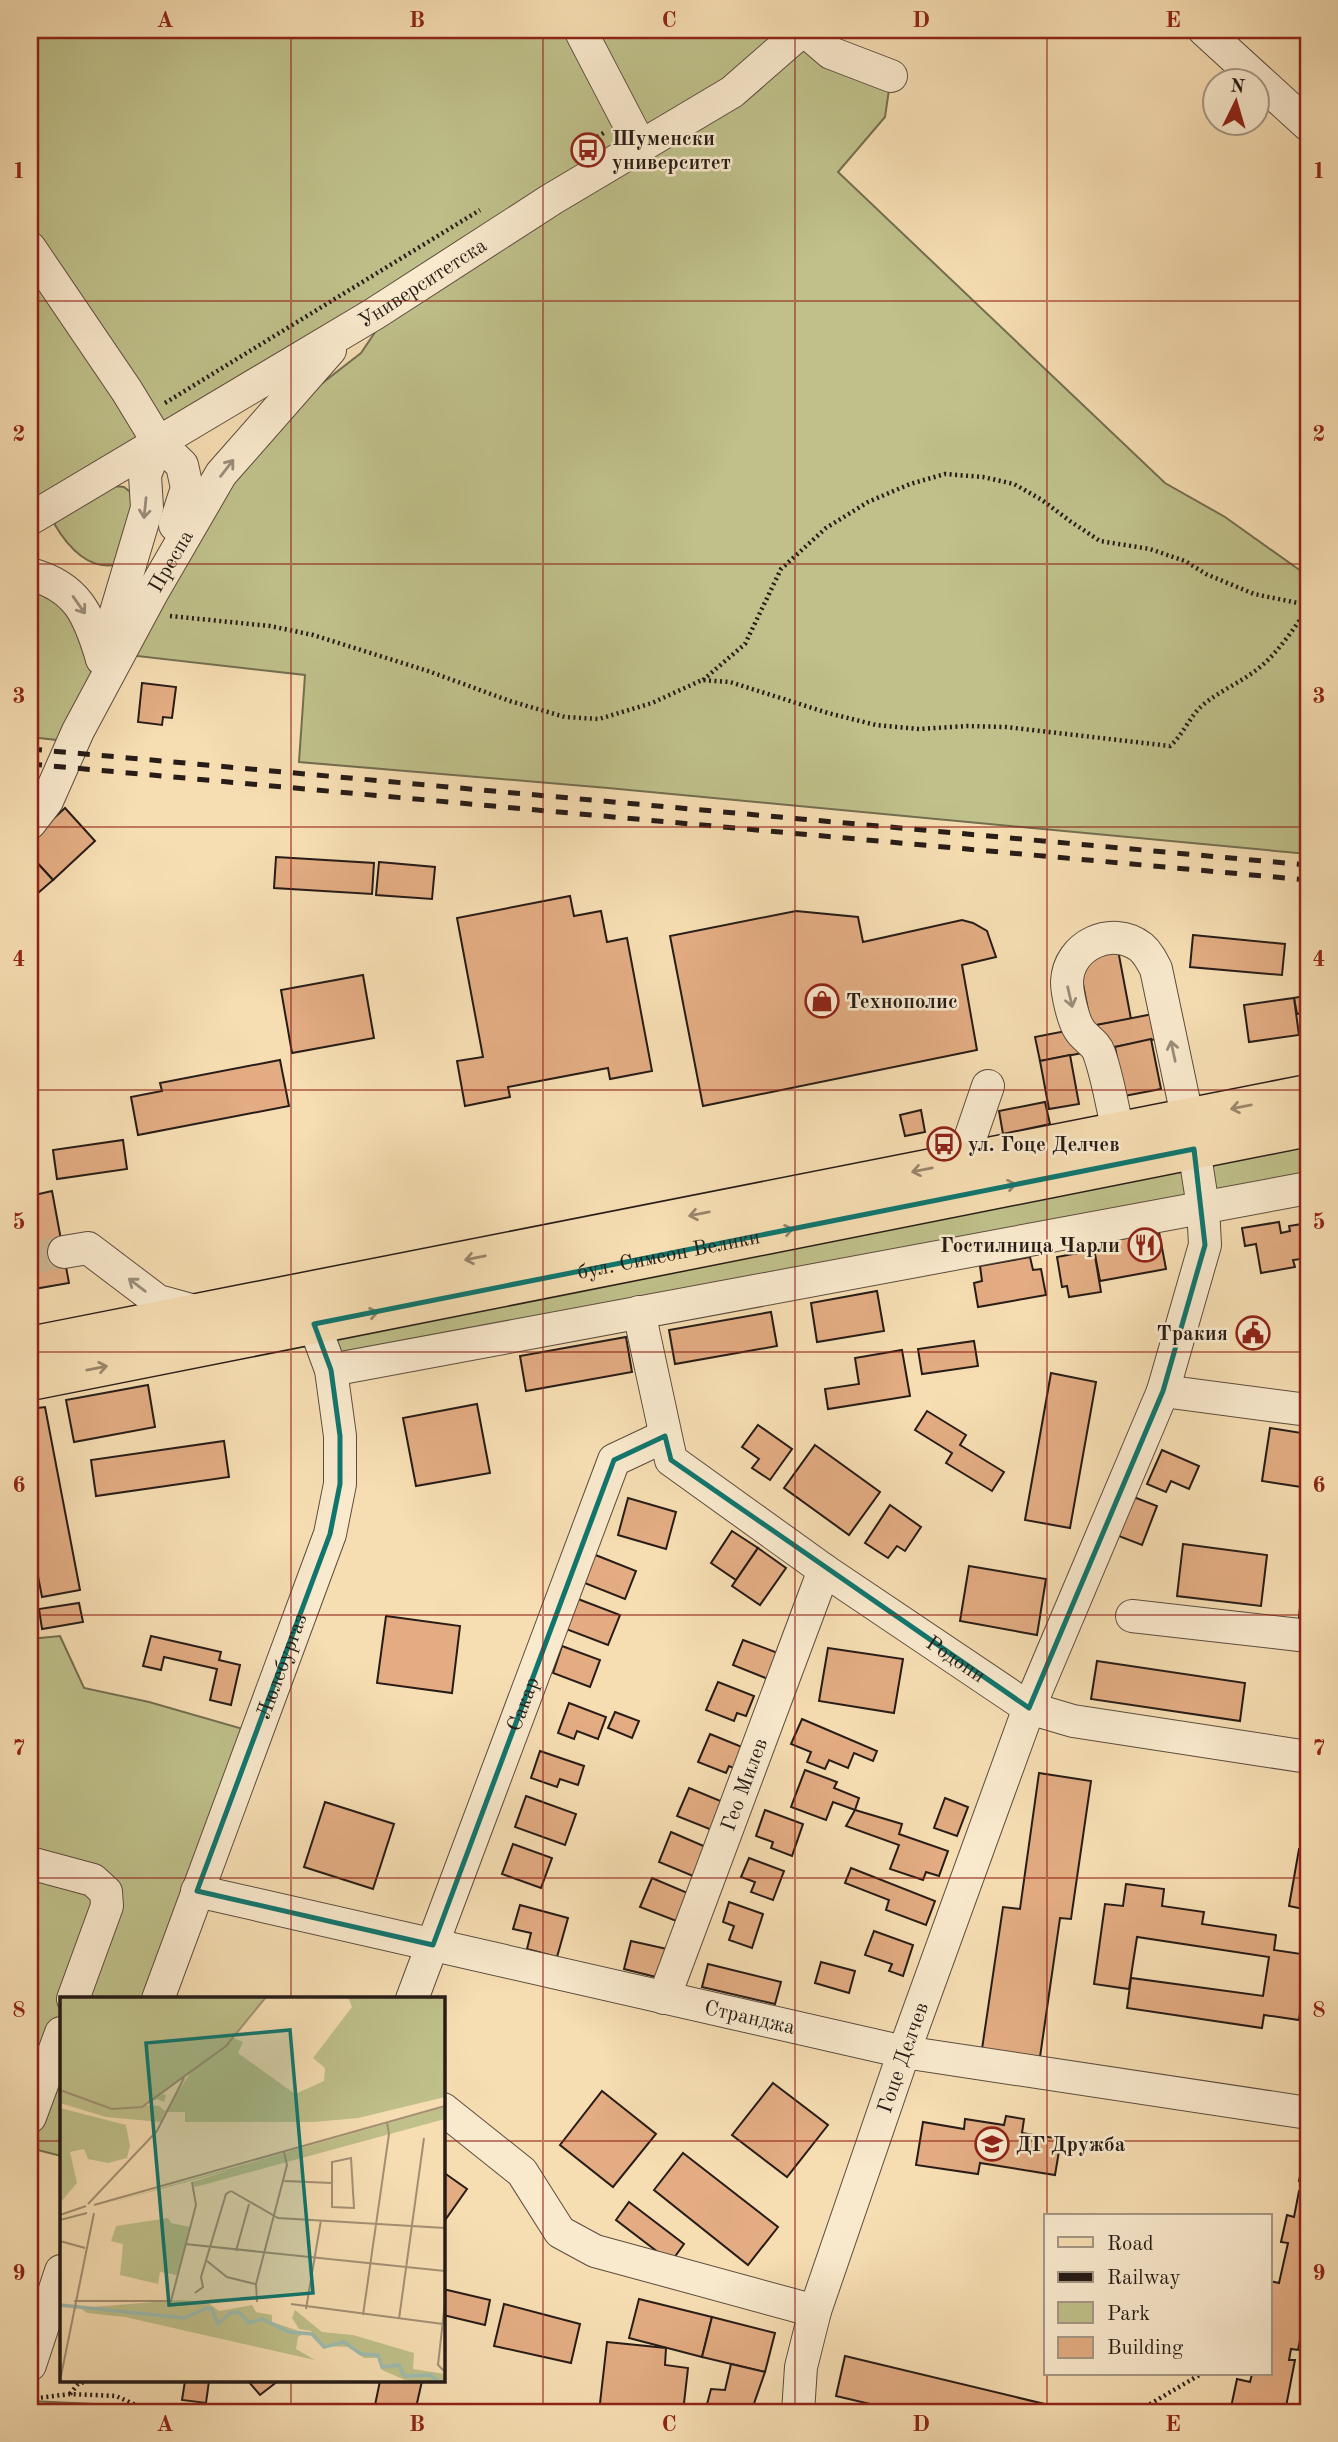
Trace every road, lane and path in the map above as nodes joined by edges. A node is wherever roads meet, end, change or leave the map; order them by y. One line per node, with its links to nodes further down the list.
1 (580, 30): 5 (street)
2 (804, 30): 4 (street); 8 (street, Университетска)
3 (1204, 30): 6 (street)
4 (891, 76)
5 (626, 119): 7 (path); 8 (street)
6 (1308, 125)
7 (581, 147)
8 (641, 147): 11 (street, Университетска)
9 (491, 203): 12 (path)
10 (30, 248): 12 (street)
11 (352, 326): 12 (street, Университетска); 15 (street, Преспа, one-way to 11)
12 (150, 430): 13 (street, Университетска); 15 (street); 17 (street, one-way to 17)
13 (30, 519)
14 (30, 574): 17 (street, one-way to 17)
15 (147, 603): 17 (street, Преспа); 18 (path)
16 (1308, 607): 18 (path); 18 (path)
17 (110, 656): 19 (street, Преспа)
18 (702, 680)
19 (30, 823)
20 (988, 1086): 25 (street)
21 (1308, 1094): 24 (main road, бул. Симеон Велики, one-way to 24)
22 (1308, 1127): 24 (main road, бул. Симеон Велики)
23 (1118, 1131): 24 (main road, бул. Симеон Велики); 24 (street, Гоце Делчев, one-way to 23); 25 (main road, бул. Симеон Велики)
24 (1190, 1133): 27 (street, Гоце Делчев); 31 (main road, бул. Симеон Велики, one-way to 24)
25 (962, 1162): 29 (main road, бул. Симеон Велики, one-way to 29)
26 (1308, 1188): 27 (street)
27 (1203, 1207): 30 (street); 35 (street, Гоце Делчев)
28 (64, 1252): 29 (street, one-way to 28)
29 (198, 1312): 32 (main road, бул. Симеон Велики)
30 (639, 1312): 33 (street); 37 (street, Родопи)
31 (314, 1324): 33 (street, Люлебургаз); 34 (main road, бул. Симеон Велики, one-way to 31)
32 (30, 1346)
33 (331, 1370): 44 (street, Люлебургаз)
34 (30, 1381)
35 (1163, 1391): 36 (street); 41 (street, Гоце Делчев)
36 (1308, 1410)
37 (664, 1436): 38 (street, Родопи); 45 (street, Сакар)
38 (824, 1570): 41 (street, Родопи); 49 (street, Гео Милев)
39 (1132, 1616): 40 (street)
40 (1308, 1636)
41 (1029, 1708): 42 (street, Родопи); 51 (street, Гоце Делчев)
42 (1308, 1757)
43 (30, 1863): 46 (street)
44 (197, 1891): 45 (street, Странджа); 47 (street, Люлебургаз)
45 (433, 1945): 48 (street, Сакар); 49 (street, Странджа)
46 (74, 1997)
47 (159, 1997)
48 (413, 1997)
49 (664, 1998): 51 (street, Странджа)
50 (60, 2036): 54 (street)
51 (904, 2052): 53 (street, Странджа); 56 (street, Гоце Делчев)
52 (444, 2110): 56 (street)
53 (1308, 2113)
54 (30, 2117)
55 (60, 2274): 57 (street)
56 (815, 2311): 64 (street, Гоце Делчев)
57 (30, 2365)
58 (1198, 2376): 62 (path)
59 (85, 2382): 60 (path)
60 (70, 2394): 61 (path); 63 (path)
61 (30, 2399)
62 (1145, 2407)
63 (151, 2412)
64 (798, 2412)

